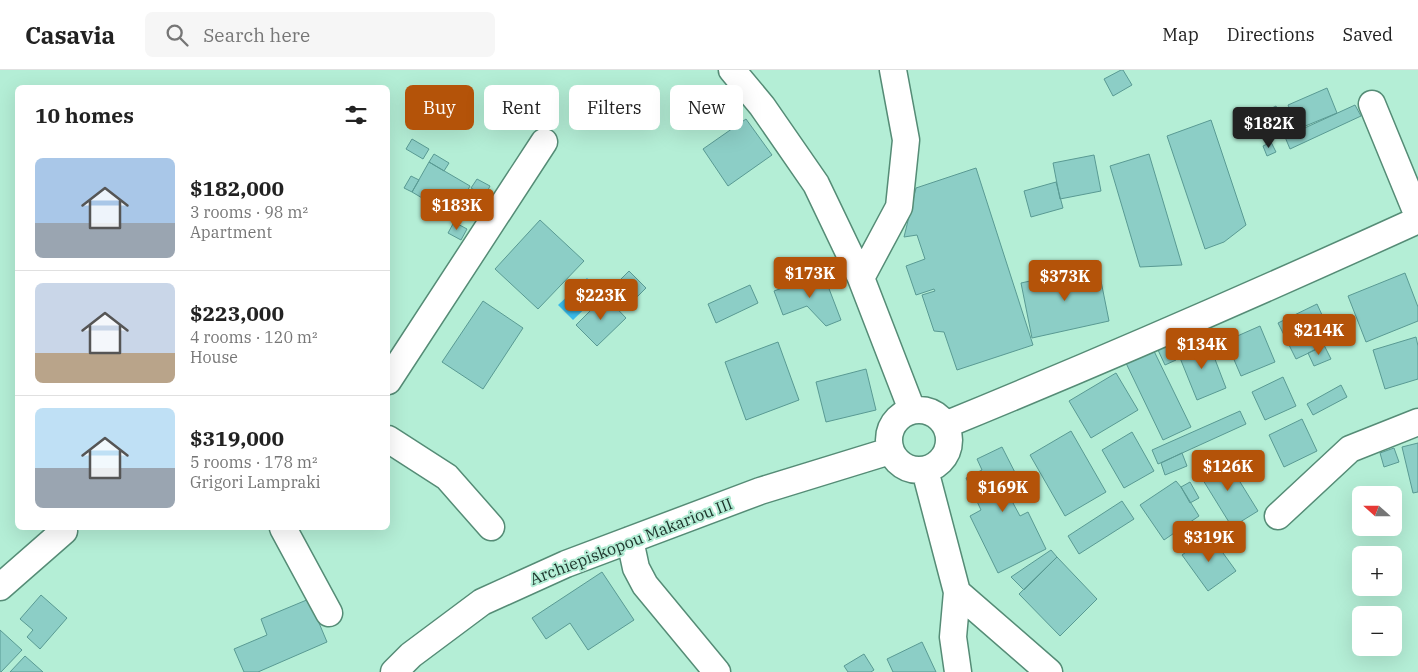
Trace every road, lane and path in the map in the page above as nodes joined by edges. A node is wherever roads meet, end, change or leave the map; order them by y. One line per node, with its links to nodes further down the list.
1 (732, 70): 7 (street)
2 (893, 70): 7 (street)
3 (1372, 104): 5 (street)
4 (544, 142): 8 (street)
5 (1418, 216)
6 (1418, 220): 11 (street)
7 (861, 278): 9 (street)
8 (390, 378)
9 (912, 410): 11 (street); 13 (street)
10 (1418, 422): 15 (street)
11 (945, 425): 14 (street)
12 (390, 440): 16 (street)
13 (890, 451): 14 (street); 19 (street, Archiepiskopou Makariou III)
14 (925, 470): 21 (street)
15 (1278, 516)
16 (491, 527)
17 (64, 530): 20 (street)
18 (284, 530): 22 (street)
19 (630, 540): 23 (street, Archiepiskopou Makariou III); 24 (street)
20 (0, 587)
21 (957, 592): 25 (street); 26 (street)
22 (329, 613)
23 (394, 672)
24 (717, 672)
25 (958, 672)
26 (1049, 672)

